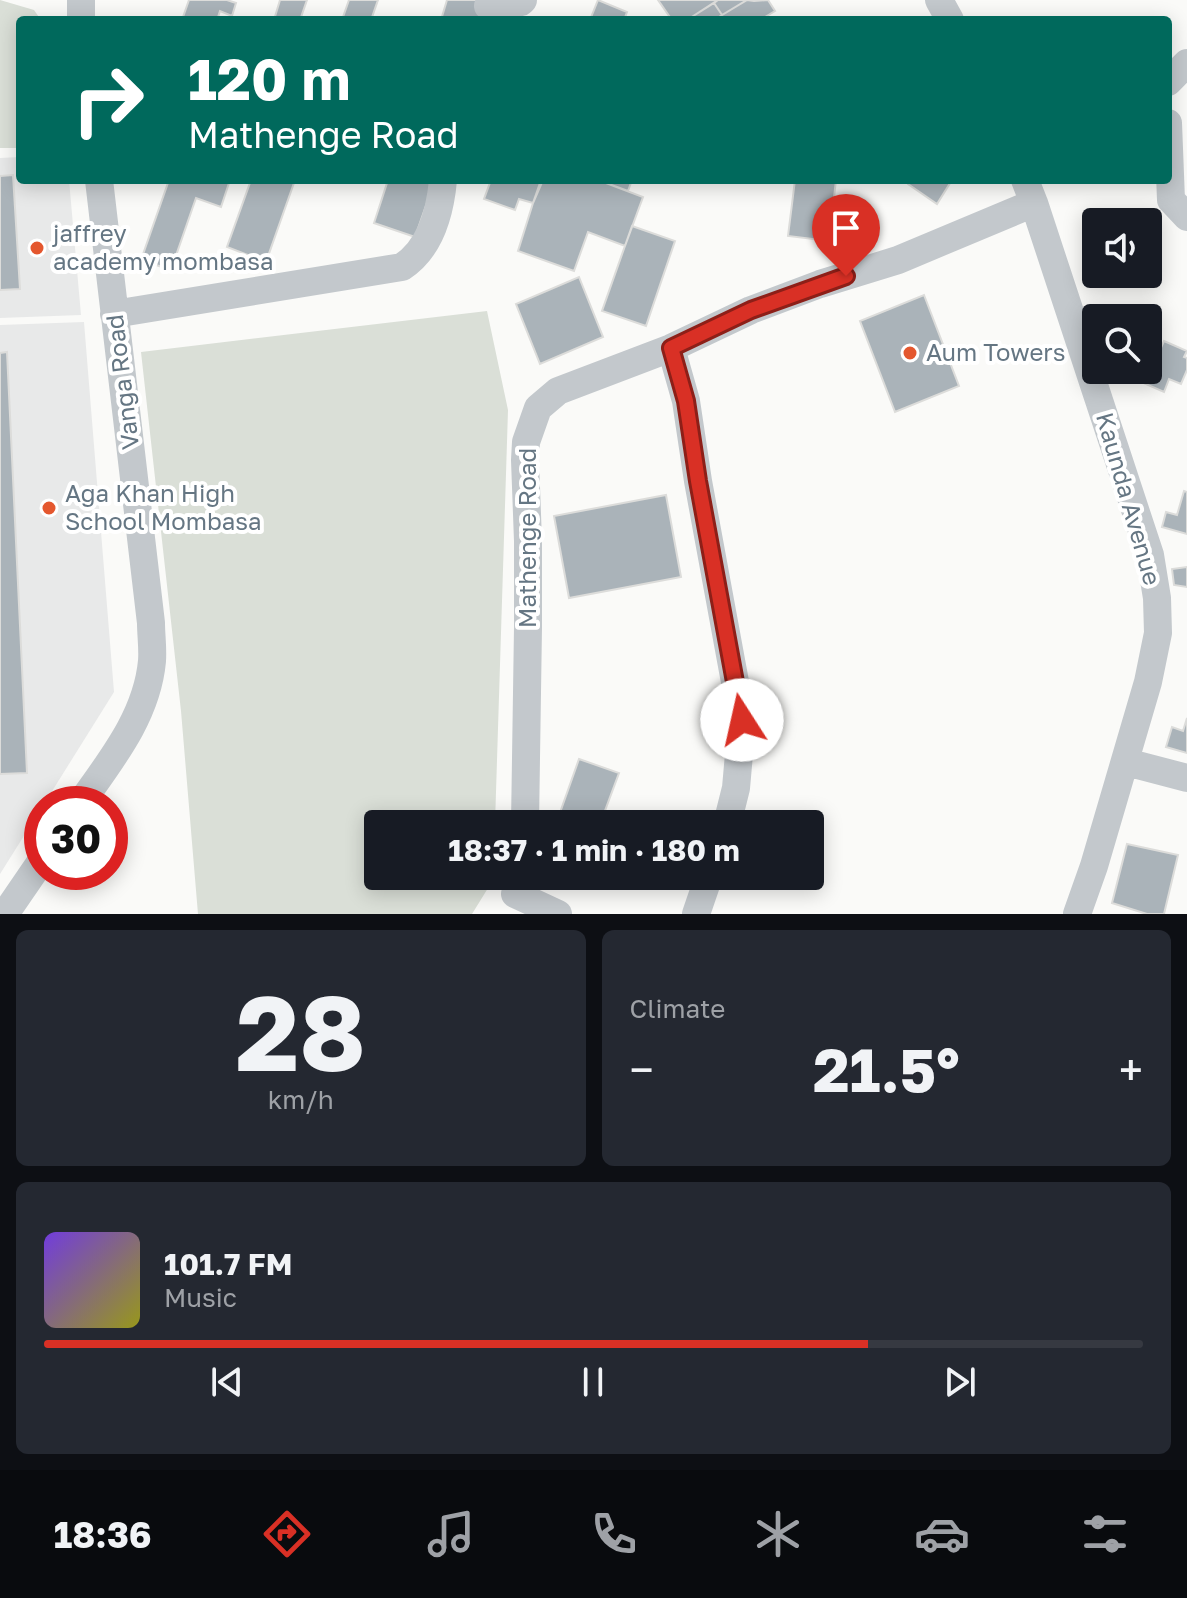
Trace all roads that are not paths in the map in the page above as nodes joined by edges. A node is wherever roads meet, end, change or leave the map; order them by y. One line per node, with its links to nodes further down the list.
1 (523, 0): 2 (street)
2 (487, 9)
3 (1187, 63): 4 (street)
4 (1172, 78)
5 (99, 184): 10 (street, Vanga Road)
6 (443, 184): 10 (street)
7 (1170, 184): 9 (street)
8 (1030, 192): 11 (street, Mathenge Road); 12 (street, Kaunda Avenue)
9 (1187, 217)
10 (114, 314): 14 (street, Vanga Road)
11 (671, 348): 15 (street, Mathenge Road); 16 (street)
12 (1126, 762): 13 (street); 23 (street, Kaunda Avenue)
13 (1187, 778)
14 (92, 786)
15 (525, 810)
16 (730, 810)
17 (24, 886): 20 (street)
18 (704, 890): 22 (street)
19 (512, 895): 21 (street)
20 (5, 914)
21 (558, 914)
22 (696, 914)
23 (1077, 914)

